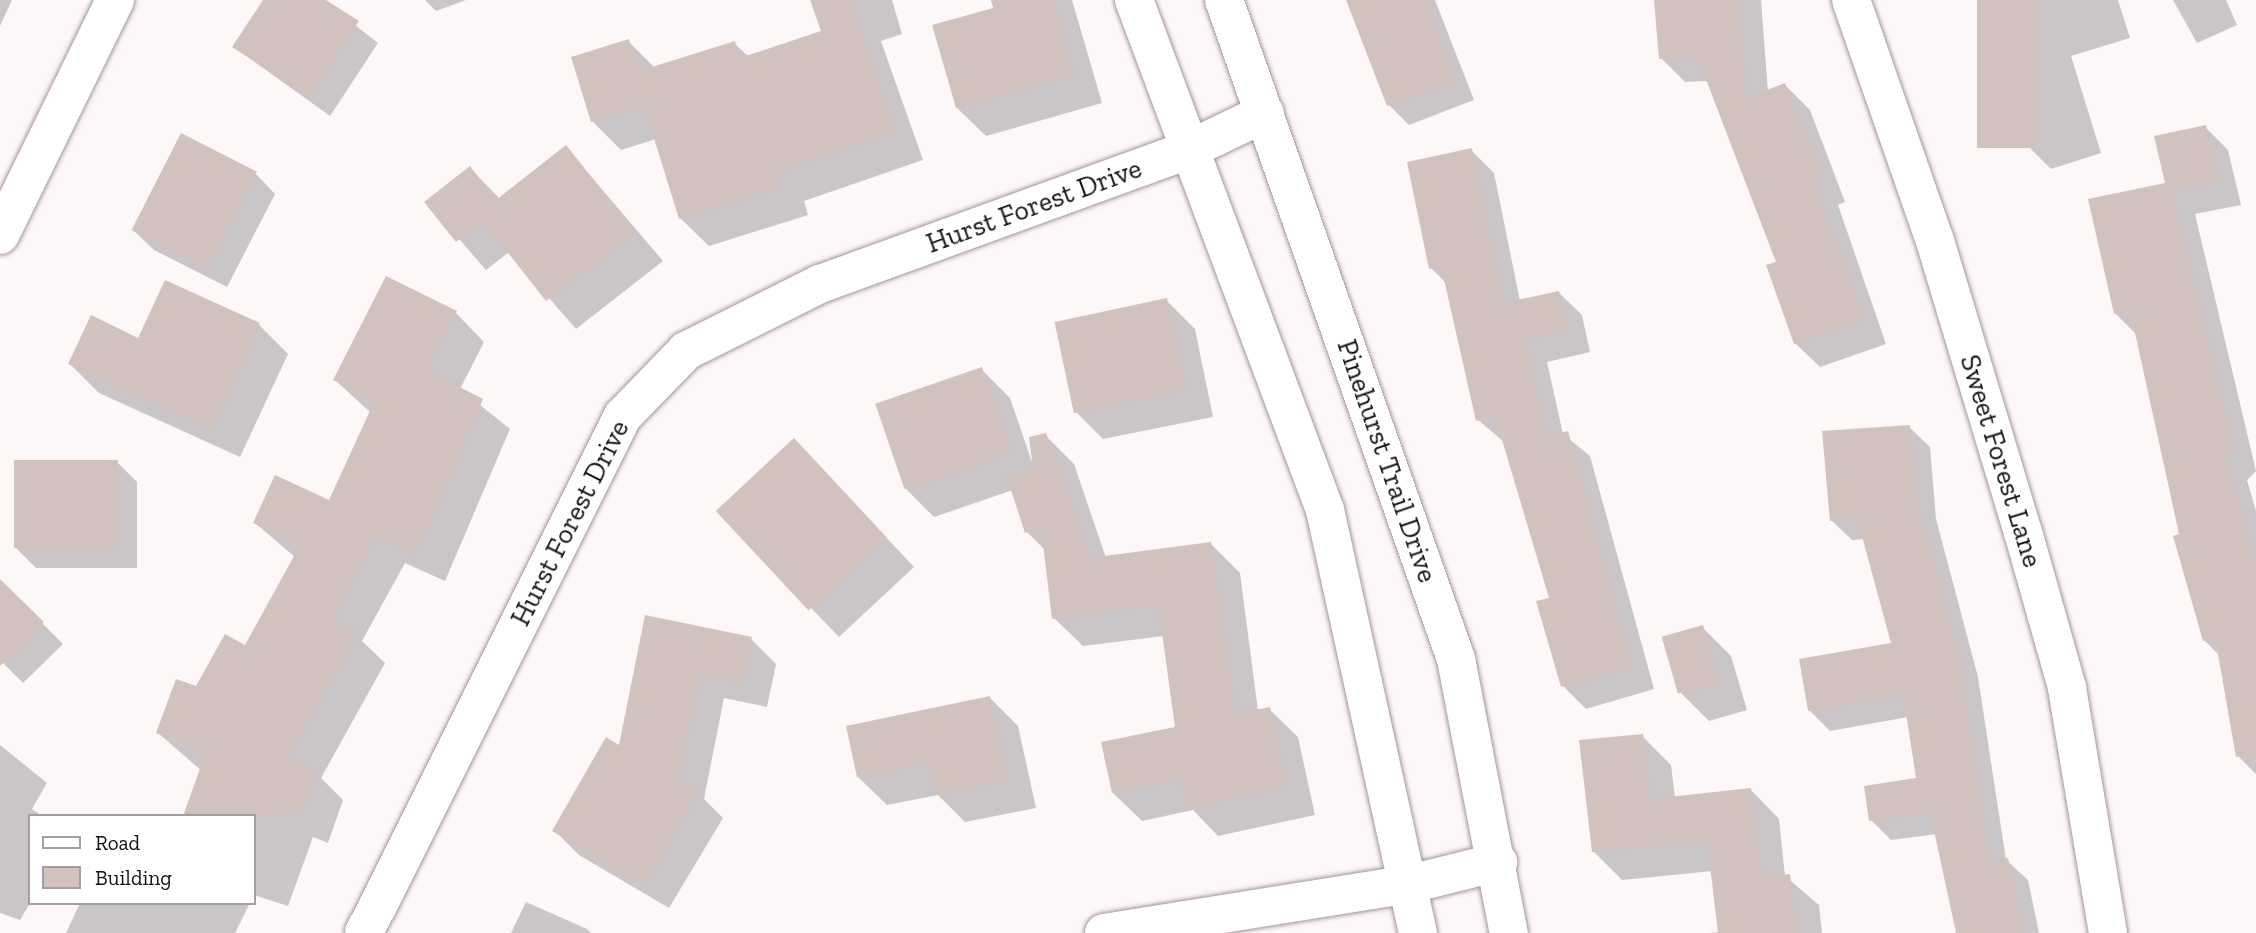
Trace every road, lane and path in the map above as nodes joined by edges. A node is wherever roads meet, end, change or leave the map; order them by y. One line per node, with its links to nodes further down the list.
1 (115, 0): 7 (street)
2 (1134, 0): 6 (street)
3 (1224, 0): 5 (street, Pinehurst Trail Drive)
4 (1851, 0): 14 (street, Sweet Forest Lane)
5 (1265, 113): 6 (street, Hurst Forest Drive); 8 (street, Pinehurst Trail Drive)
6 (1190, 149): 9 (street); 10 (street, Hurst Forest Drive)
7 (0, 235)
8 (1498, 862): 9 (street); 13 (street, Pinehurst Trail Drive)
9 (1410, 884): 11 (street); 12 (street)
10 (364, 933)
11 (1104, 933)
12 (1418, 933)
13 (1509, 933)
14 (2108, 933)

